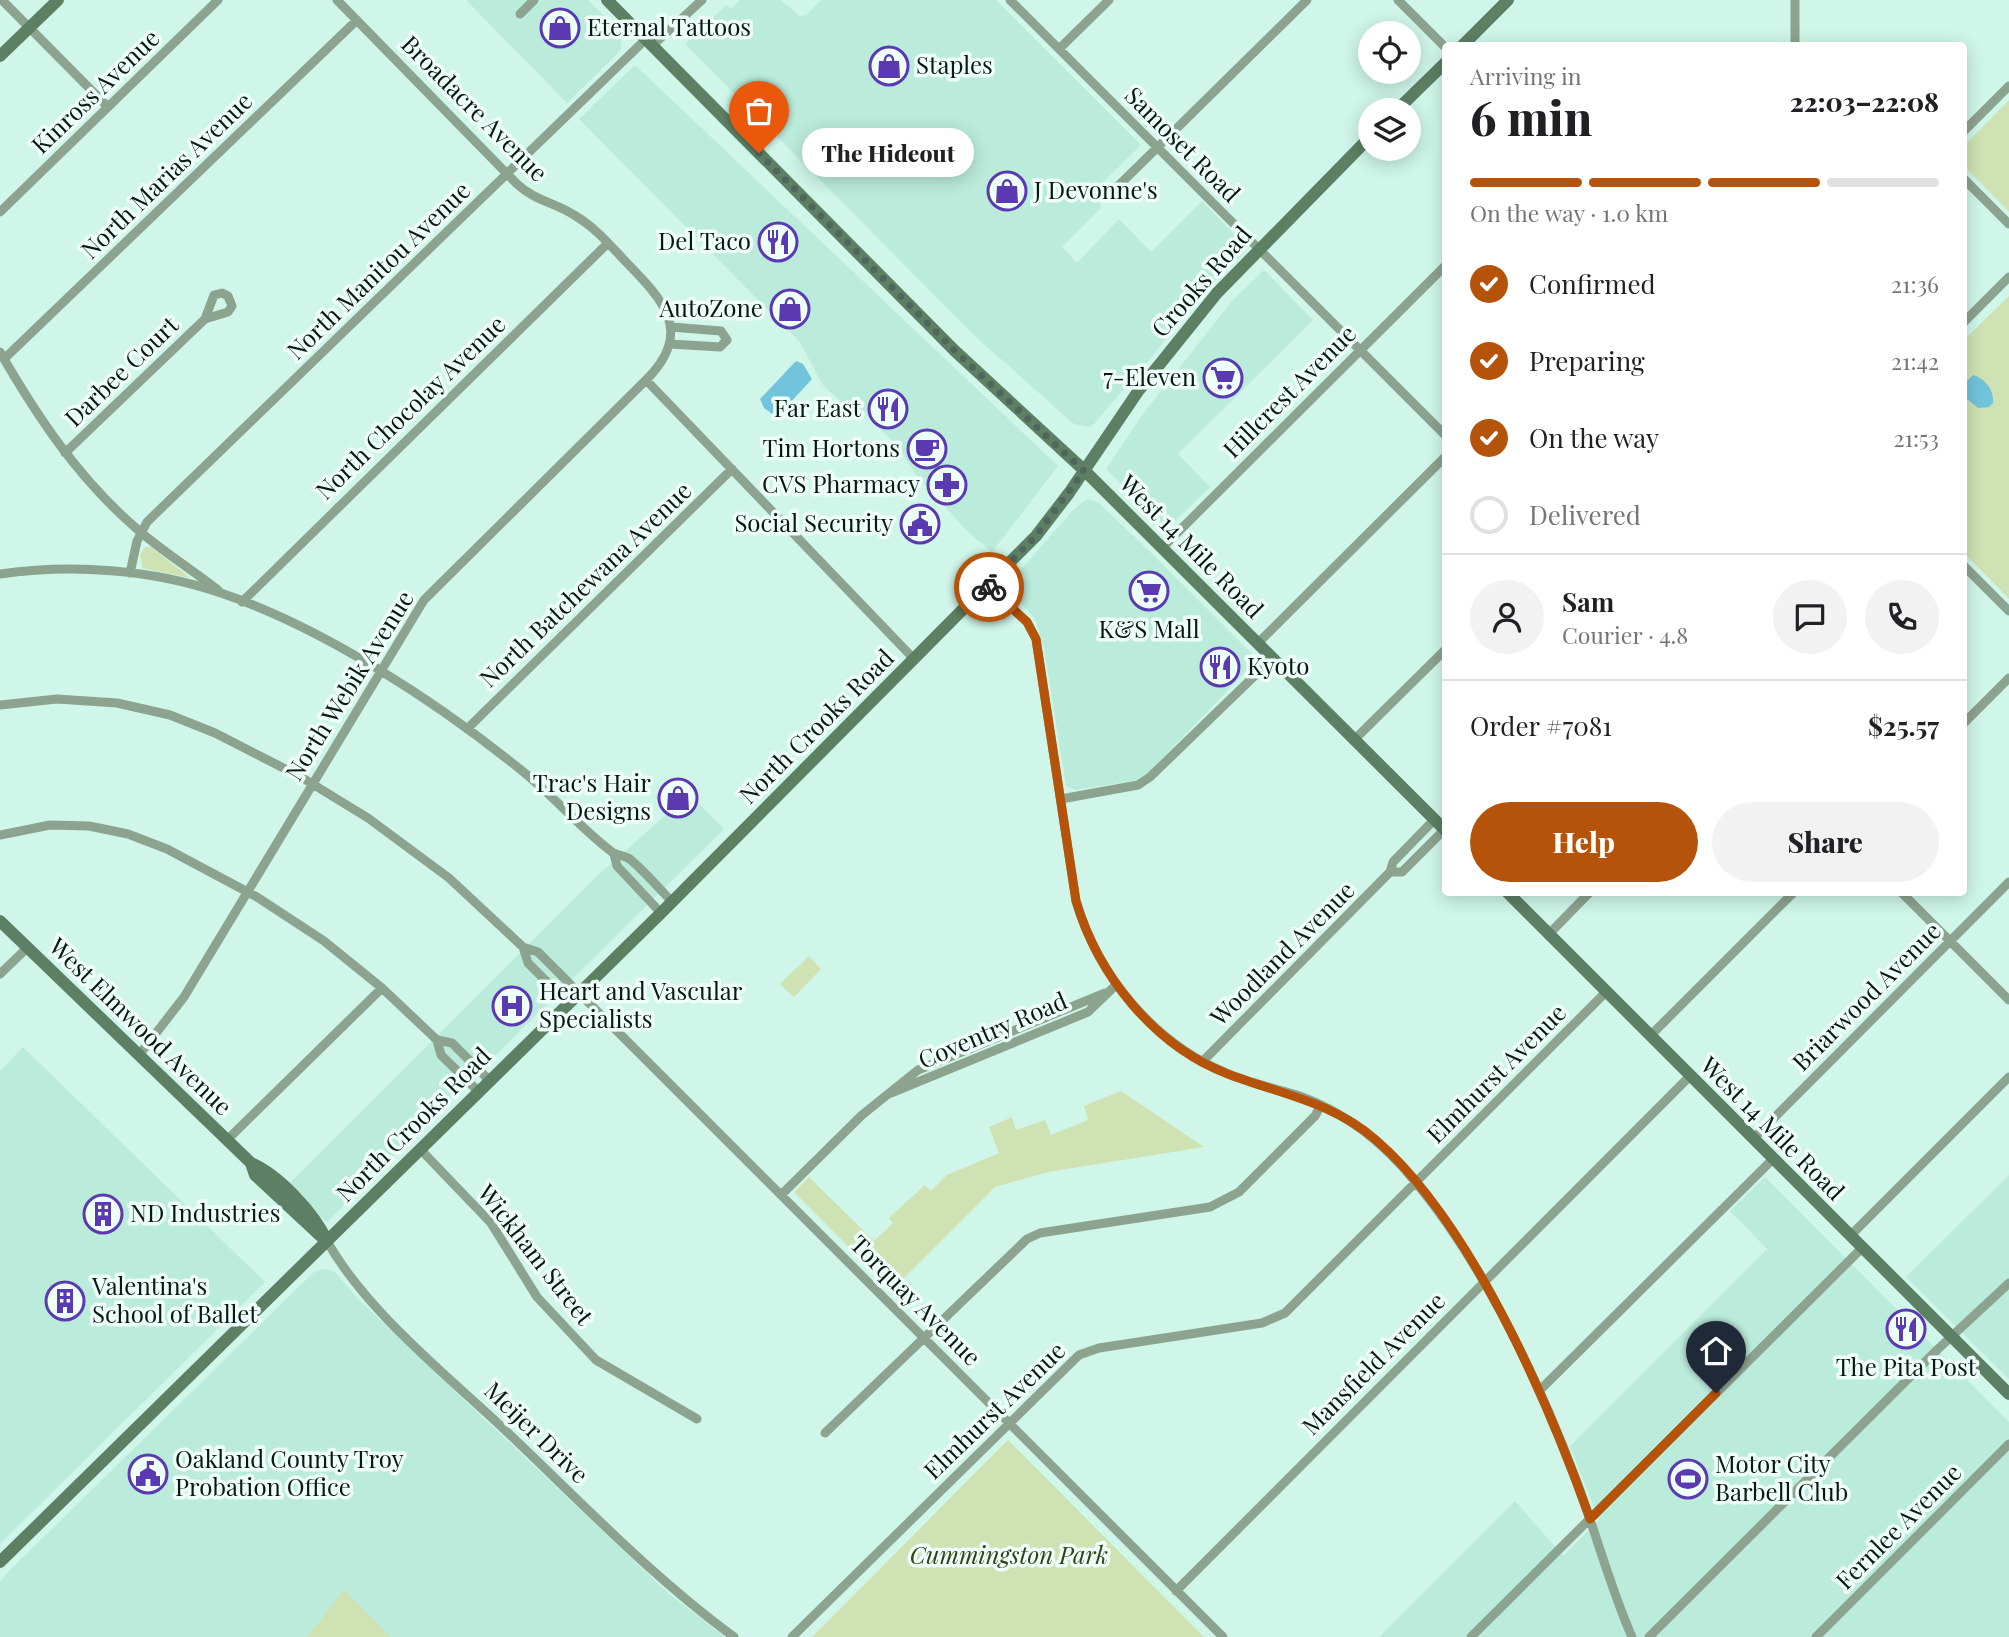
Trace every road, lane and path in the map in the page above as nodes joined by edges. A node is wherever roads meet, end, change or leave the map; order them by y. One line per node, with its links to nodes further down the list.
1 (2, 0): 16 (street)
2 (58, 0): 16 (main road)
3 (218, 0): 26 (street, Kinross Avenue)
4 (337, 0): 15 (street, Broadacre Avenue)
5 (534, 0): 14 (street)
6 (607, 0): 19 (main road, West 14 Mile Road)
7 (702, 0): 19 (street, North Manitou Avenue)
8 (1010, 0): 21 (street, Samoset Road)
9 (1109, 0): 21 (street)
10 (1307, 0): 28 (street)
11 (1398, 0): 20 (street)
12 (1508, 0): 17 (main road)
13 (1795, 0): 18 (street)
14 (520, 14)
15 (357, 20): 30 (street, Broadacre Avenue); 44 (street, North Marias Avenue)
16 (30, 28): 22 (main road); 26 (street)
17 (1466, 42)
18 (1795, 42)
19 (649, 43): 30 (street, North Manitou Avenue); 50 (main road, West 14 Mile Road)
20 (1442, 44)
21 (1059, 49): 28 (street, Samoset Road)
22 (0, 57)
23 (1442, 66): 25 (main road)
24 (2009, 86): 27 (street)
25 (1409, 98)
26 (108, 107): 33 (street, Kinross Avenue)
27 (1967, 128)
28 (1157, 148): 32 (street); 36 (street, Samoset Road)
29 (1358, 149): 36 (main road, Crooks Road)
30 (508, 174): 35 (street, Broadacre Avenue); 51 (street, North Manitou Avenue)
31 (1967, 182): 34 (street)
32 (1107, 197)
33 (0, 212)
34 (2009, 225)
35 (608, 243): 41 (street, Broadacre Avenue); 58 (street, North Chocolay Avenue)
36 (1257, 249): 43 (street, Samoset Road); 50 (main road, Crooks Road)
37 (1442, 269): 43 (street, Hillcrest Avenue)
38 (2009, 277): 40 (street)
39 (205, 319): 47 (street, Darbee Court)
40 (1967, 319)
41 (671, 327): 42 (street, Broadacre Avenue); 42 (street)
42 (670, 344): 45 (street, Broadacre Avenue)
43 (1359, 351): 46 (street, Samoset Road); 52 (street, Hillcrest Avenue)
44 (2, 355): 47 (street)
45 (646, 380): 49 (street); 64 (street, North Webik Avenue)
46 (1442, 432)
47 (65, 453): 51 (street)
48 (1442, 460): 60 (street)
49 (732, 469): 63 (street); 68 (street, North Batchewana Avenue)
50 (1084, 471): 52 (main road, West 14 Mile Road); 56 (main road, North Crooks Road)
51 (141, 532): 54 (street); 57 (street)
52 (1161, 548): 60 (main road, West 14 Mile Road)
53 (1967, 569): 59 (street)
54 (130, 573): 55 (street); 57 (street)
55 (0, 574)
56 (987, 585): 63 (main road, North Crooks Road); 71 (street)
57 (222, 593): 58 (street)
58 (242, 602): 64 (street)
59 (2009, 611)
60 (1258, 643): 62 (main road, West 14 Mile Road)
61 (1442, 653): 69 (street)
62 (1273, 658): 69 (main road, West 14 Mile Road); 71 (street)
63 (914, 659): 84 (main road, North Crooks Road)
64 (380, 672): 68 (street); 70 (street, North Webik Avenue)
65 (2009, 678): 67 (street)
66 (0, 705): 70 (street)
67 (1967, 720)
68 (467, 729): 76 (street)
69 (1354, 739): 72 (main road, West 14 Mile Road)
70 (313, 783): 79 (street, North Webik Avenue); 90 (street)
71 (1061, 799): 92 (street)
72 (1434, 820): 73 (main road, West 14 Mile Road); 77 (street, Woodland Avenue)
73 (1442, 827)
74 (1442, 833): 77 (street, Woodland Avenue)
75 (0, 835): 79 (street)
76 (614, 854): 84 (street); 85 (street)
77 (1390, 872): 101 (street, Woodland Avenue)
78 (2009, 882): 88 (street, Briarwood Avenue)
79 (247, 891): 93 (street); 100 (street, North Webik Avenue)
80 (1511, 896): 87 (main road, West 14 Mile Road)
81 (1586, 896): 87 (street)
82 (1790, 896): 98 (street)
83 (1905, 896): 88 (street)
84 (672, 902): 85 (main road, North Crooks Road)
85 (661, 913): 95 (main road, North Crooks Road)
86 (0, 921): 89 (main road, West Elmwood Avenue)
87 (1548, 935): 94 (main road, West 14 Mile Road)
88 (1950, 941): 96 (street); 107 (street, Briarwood Avenue)
89 (28, 947): 91 (street); 100 (main road, West Elmwood Avenue)
90 (523, 947): 95 (street, Torquay Avenue); 97 (street)
91 (0, 974)
92 (1116, 985): 101 (street); 112 (street, Coventry Road)
93 (382, 988): 99 (street); 108 (street)
94 (1606, 992): 98 (main road, West 14 Mile Road); 111 (street, Elmhurst Avenue)
95 (579, 993): 97 (main road, North Crooks Road); 112 (street, Torquay Avenue)
96 (2009, 1000)
97 (568, 1003): 104 (main road, North Crooks Road)
98 (1650, 1036): 102 (main road, West 14 Mile Road)
99 (437, 1040): 104 (street); 105 (street)
100 (139, 1055): 108 (main road, West Elmwood Avenue)
101 (1202, 1062): 106 (street)
102 (1690, 1076): 107 (main road, West 14 Mile Road); 116 (street, Mansfield Avenue)
103 (2009, 1077): 113 (street)
104 (489, 1080): 105 (main road, North Crooks Road)
105 (478, 1091): 109 (main road, North Crooks Road)
106 (1321, 1105): 111 (street); 118 (street)
107 (1753, 1139): 110 (main road, West 14 Mile Road)
108 (227, 1140): 114 (main road, West Elmwood Avenue)
109 (419, 1149): 114 (main road, North Crooks Road); 122 (street, Wickham Street)
110 (1773, 1159): 113 (main road, West 14 Mile Road); 120 (street)
111 (1416, 1183): 116 (street); 123 (street, Elmhurst Avenue)
112 (781, 1195): 118 (street, Torquay Avenue)
113 (1850, 1236): 115 (main road, West 14 Mile Road)
114 (327, 1241): 127 (main road, North Crooks Road); 129 (street, Meijer Drive)
115 (1862, 1248): 119 (main road, West 14 Mile Road); 126 (street)
116 (1483, 1283): 120 (street); 128 (street, Mansfield Avenue)
117 (2009, 1283): 119 (street)
118 (924, 1338): 123 (street, Torquay Avenue); 124 (street)
119 (1951, 1338): 121 (main road, West 14 Mile Road); 134 (street)
120 (1539, 1391): 126 (street)
121 (2009, 1394)
122 (697, 1419)
123 (1008, 1423): 128 (street, Torquay Avenue); 130 (street, Elmhurst Avenue)
124 (825, 1433)
125 (2009, 1444): 135 (street, Fernlee Avenue)
126 (1590, 1519): 132 (street); 133 (street)
127 (0, 1562)
128 (1176, 1591): 131 (street, Torquay Avenue)
129 (734, 1637)
130 (792, 1637)
131 (1223, 1637)
132 (1471, 1637)
133 (1632, 1637)
134 (1648, 1637)
135 (1816, 1637)

